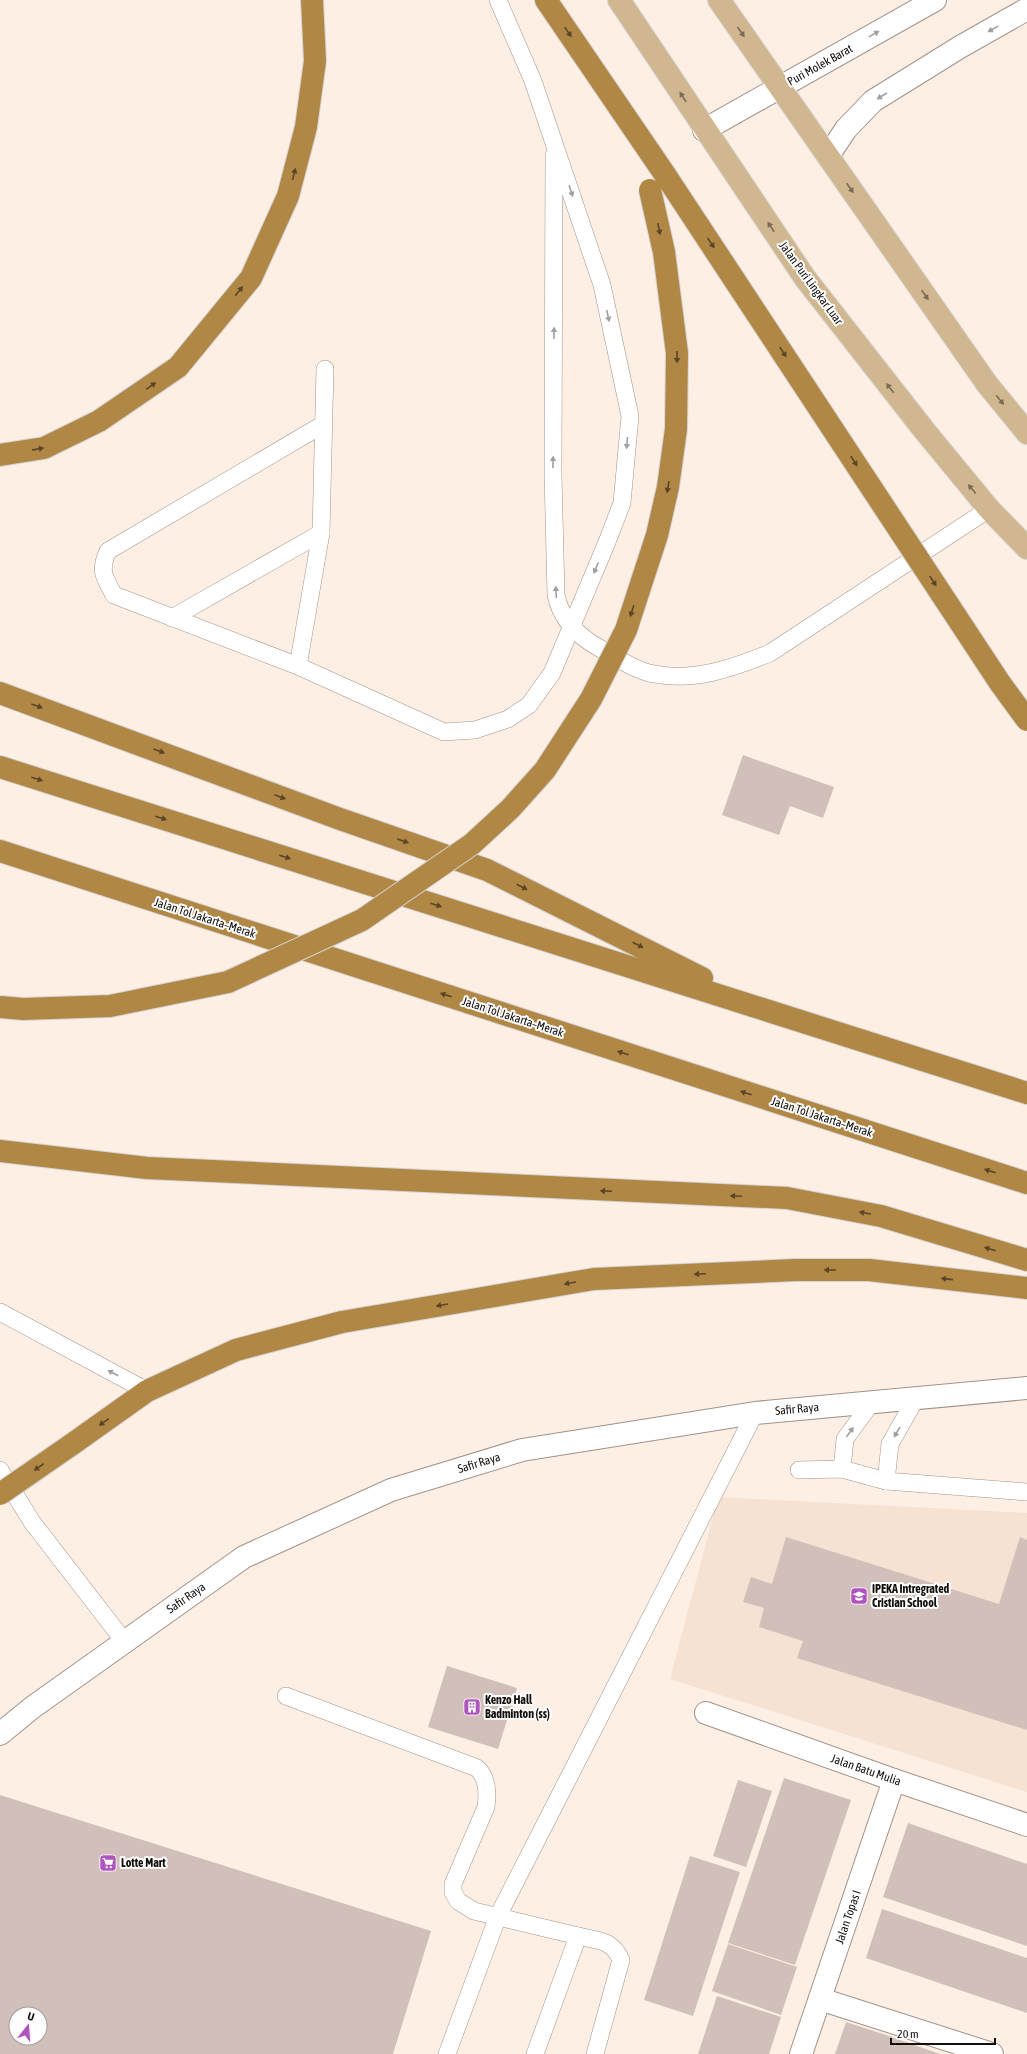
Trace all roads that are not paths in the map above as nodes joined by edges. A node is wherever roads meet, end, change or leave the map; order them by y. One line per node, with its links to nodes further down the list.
1 (312, 0): 16 (highway, one-way to 1)
2 (498, 0): 11 (lane)
3 (546, 0): 10 (highway, one-way to 10)
4 (619, 0): 9 (main road, Jalan Puri Lingkar Luar, one-way to 4)
5 (719, 0): 8 (main road, one-way to 8)
6 (935, 0): 8 (street, Puri Molek Barat, one-way to 6)
7 (1027, 9): 12 (street, one-way to 12)
8 (779, 88): 9 (street, Puri Molek Barat); 12 (main road)
9 (704, 130): 17 (main road, Jalan Puri Lingkar Luar, one-way to 9)
10 (639, 136): 24 (highway, one-way to 24, bridge); 27 (highway, one-way to 27, bridge)
11 (554, 141): 21 (lane, one-way to 11); 21 (lane, one-way to 21)
12 (828, 156): 15 (main road, one-way to 15)
13 (325, 369): 14 (lane)
14 (322, 425): 18 (lane); 20 (lane)
15 (1027, 433)
16 (0, 455)
17 (989, 509): 19 (main road, Jalan Puri Lingkar Luar); 21 (lane)
18 (321, 533): 20 (lane); 22 (lane)
19 (1027, 548)
20 (172, 618): 22 (lane)
21 (571, 628): 22 (lane)
22 (298, 666)
23 (0, 693): 28 (highway, one-way to 28)
24 (1027, 720)
25 (0, 767): 28 (highway, one-way to 28)
26 (0, 851): 31 (highway, Jalan Tol Jakarta–Merak, one-way to 26)
27 (0, 1007)
28 (762, 1008): 29 (highway)
29 (1027, 1093)
30 (0, 1151): 32 (highway, one-way to 30)
31 (1027, 1183)
32 (1027, 1260)
33 (1027, 1288): 36 (highway, one-way to 36)
34 (0, 1312): 36 (lane, one-way to 34)
35 (1027, 1388): 37 (street, Safir Raya)
36 (147, 1392): 45 (highway, one-way to 45, bridge)
37 (916, 1398): 38 (street, Safir Raya); 43 (lane, one-way to 43)
38 (872, 1402): 39 (street, Safir Raya); 40 (lane, one-way to 38)
39 (756, 1413): 46 (street, Safir Raya); 52 (lane)
40 (842, 1468): 42 (lane); 43 (lane)
41 (0, 1470): 46 (lane)
42 (799, 1470)
43 (886, 1481): 44 (lane)
44 (1027, 1492)
45 (0, 1494)
46 (124, 1641): 49 (street, Safir Raya)
47 (286, 1696): 52 (lane)
48 (706, 1713): 50 (street, Jalan Batu Mulia)
49 (0, 1734)
50 (894, 1780): 51 (street, Jalan Batu Mulia); 54 (street, Jalan Topas I)
51 (1027, 1825)
52 (498, 1916): 53 (lane); 55 (lane)
53 (578, 1936): 56 (lane); 57 (lane)
54 (820, 1999): 58 (street, Jalan Topas I); 59 (street)
55 (447, 2054)
56 (535, 2054)
57 (595, 2054)
58 (800, 2054)
59 (992, 2054)

